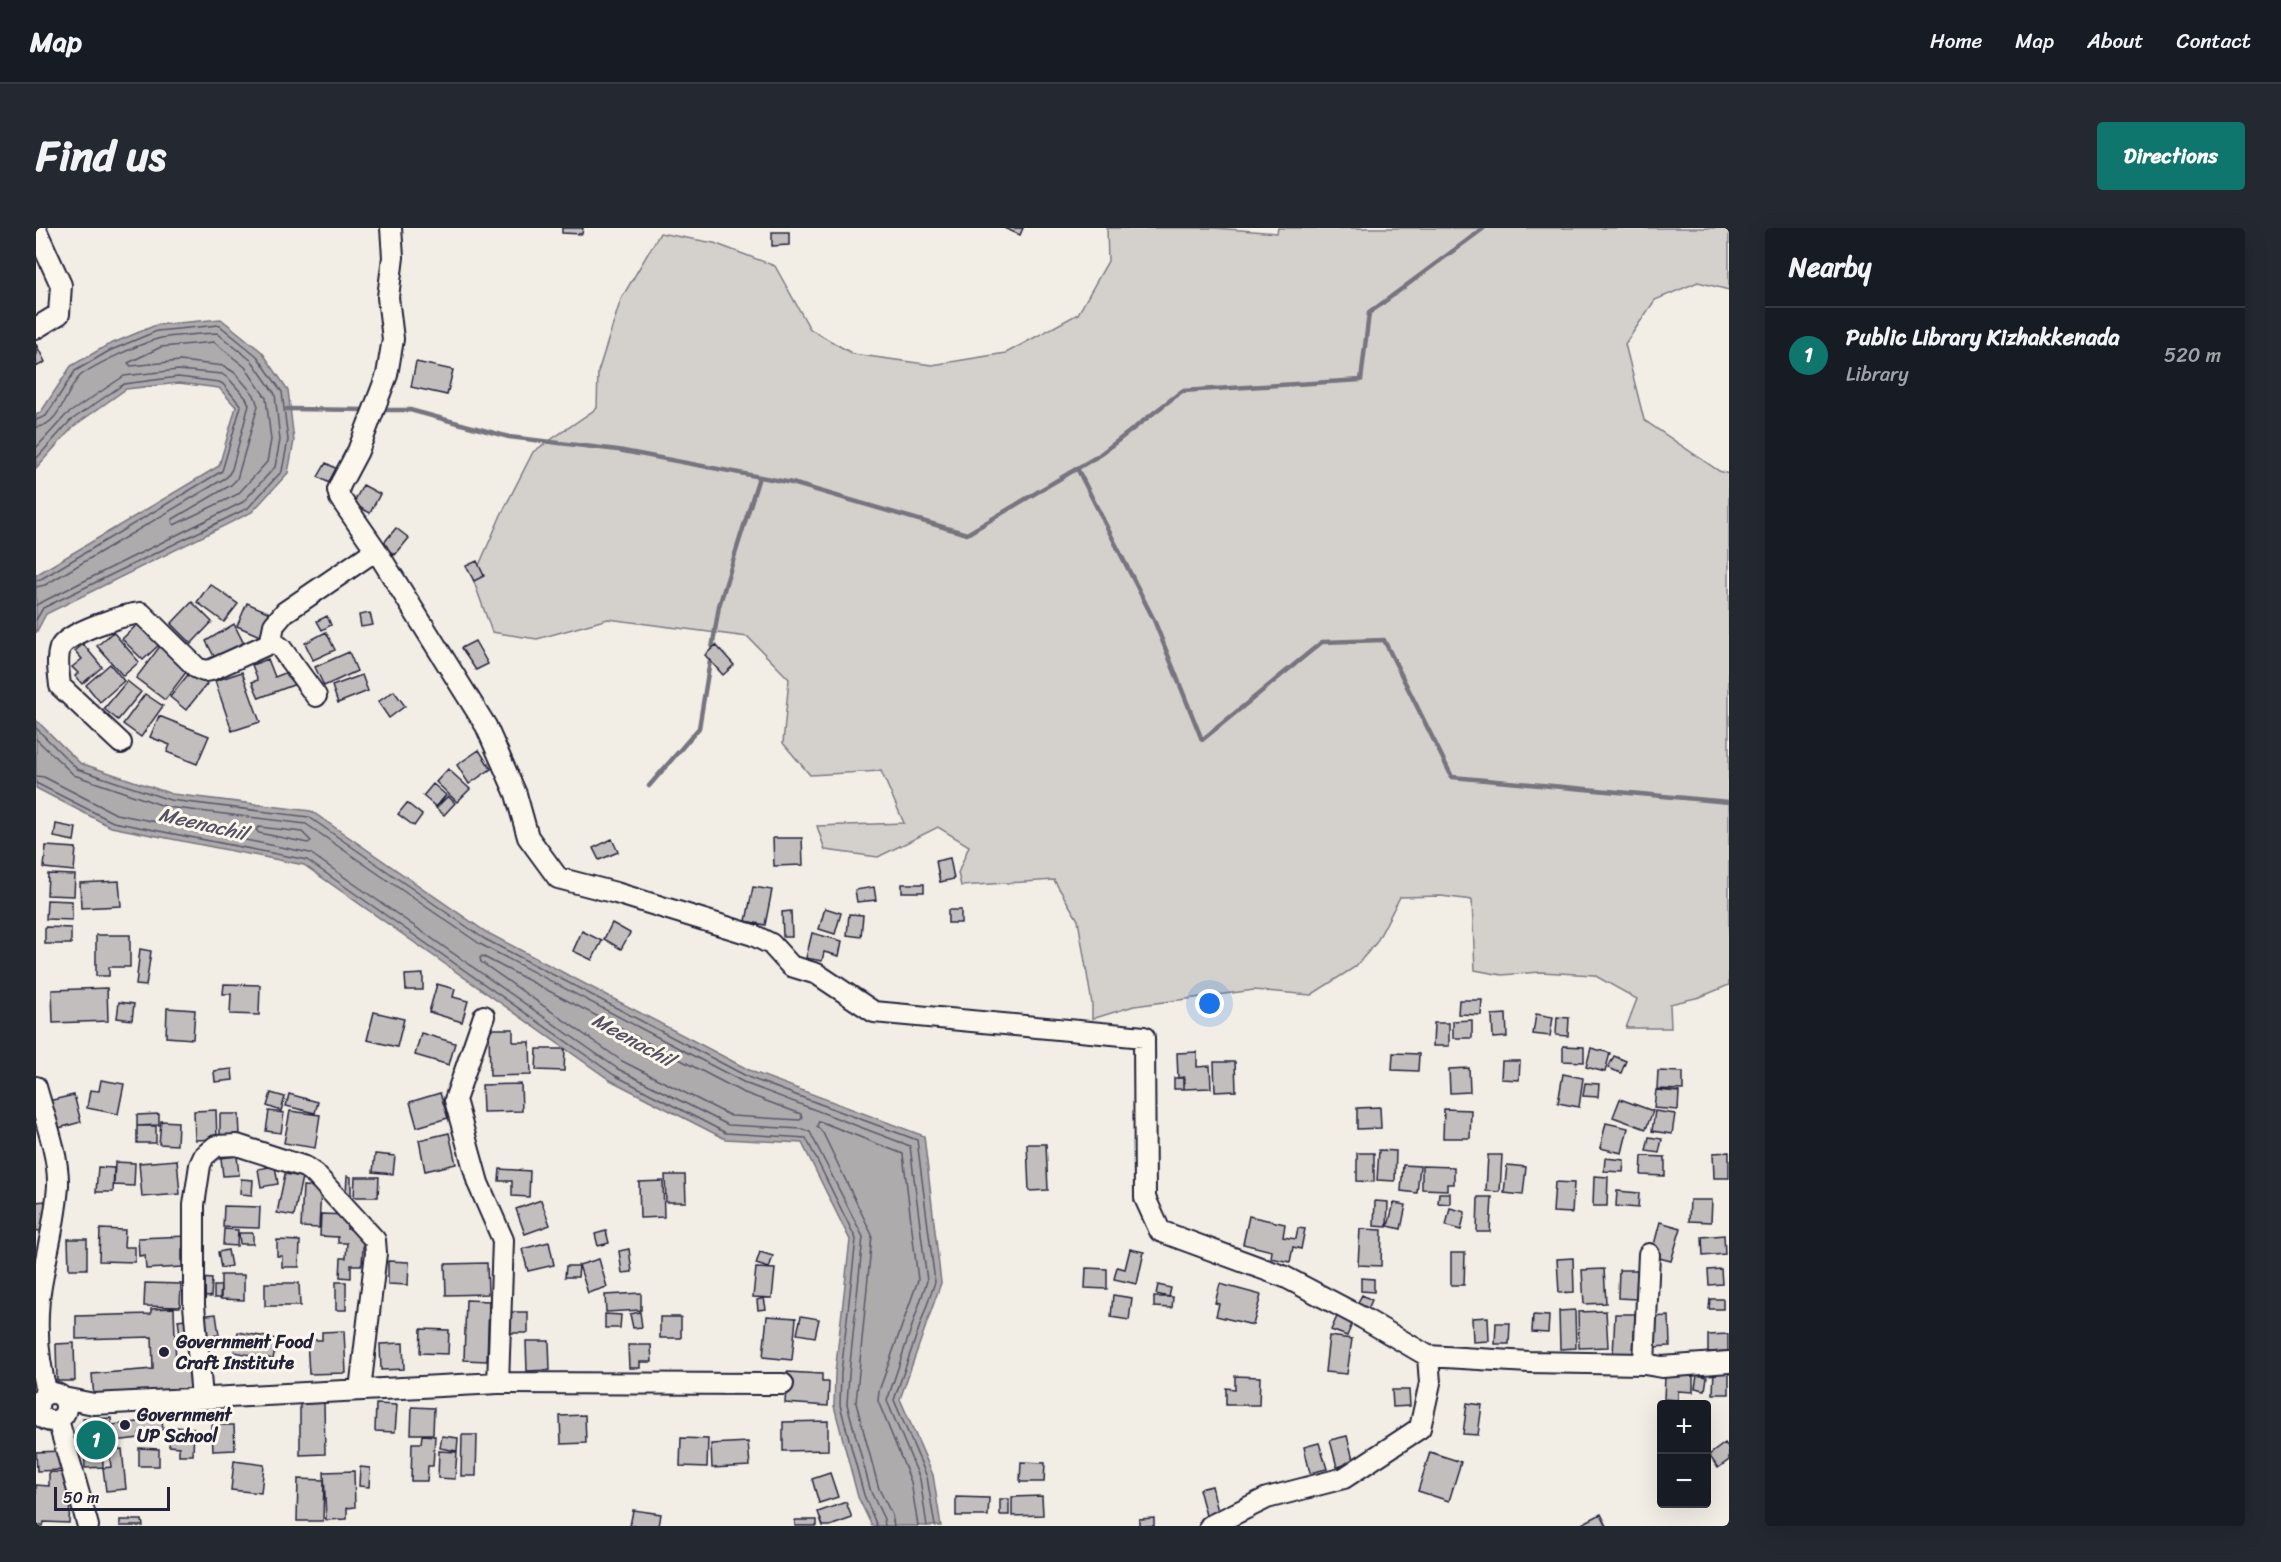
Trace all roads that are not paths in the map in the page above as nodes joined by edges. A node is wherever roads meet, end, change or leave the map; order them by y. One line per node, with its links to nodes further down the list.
1 (391, 228): 4 (street)
2 (36, 230): 3 (street)
3 (36, 328)
4 (376, 550): 5 (street); 11 (street)
5 (271, 640): 6 (street); 7 (street)
6 (316, 696)
7 (121, 743)
8 (484, 1016): 14 (street)
9 (36, 1087): 18 (street)
10 (1649, 1254): 13 (street)
11 (1428, 1356): 13 (street); 20 (street)
12 (1729, 1362): 13 (street)
13 (1644, 1364)
14 (498, 1383): 15 (street); 16 (street)
15 (783, 1384)
16 (360, 1390): 17 (street); 17 (street)
17 (202, 1398): 18 (street)
18 (46, 1399): 19 (street)
19 (88, 1526)
20 (1210, 1526)

